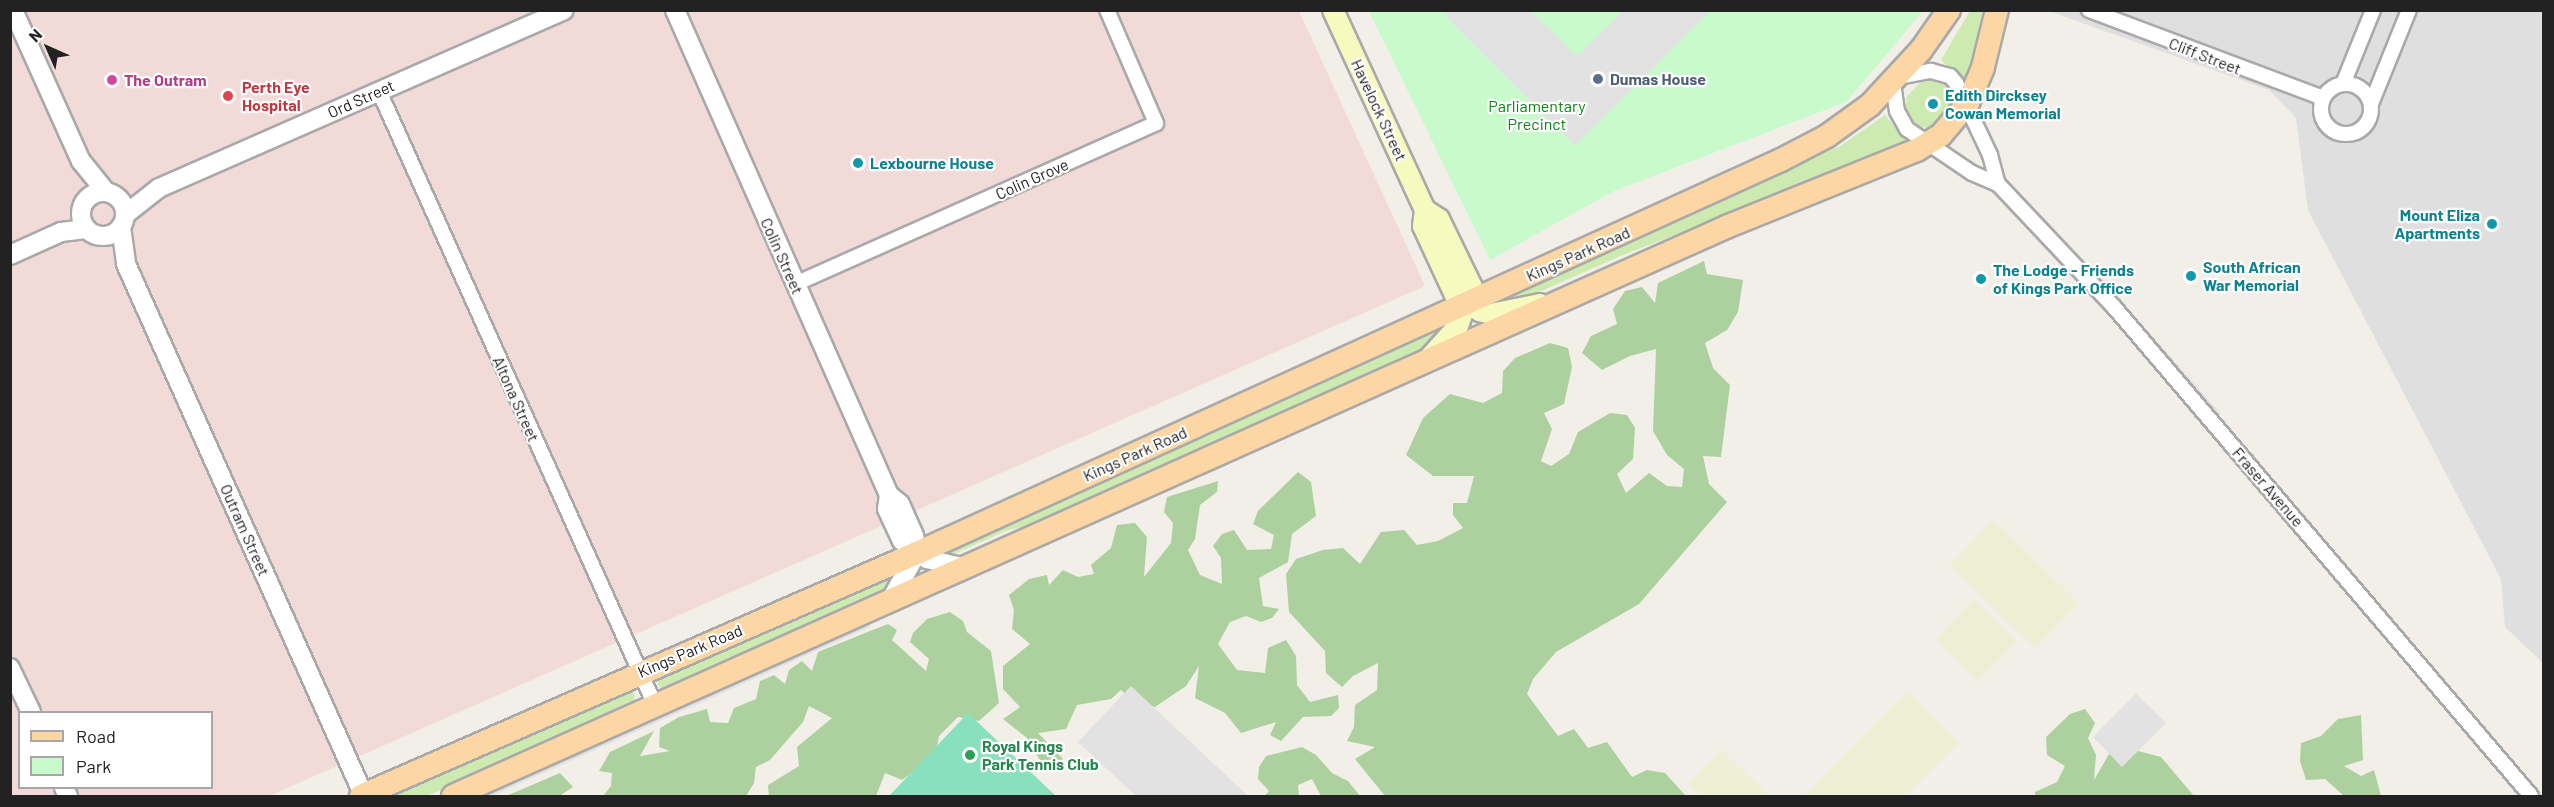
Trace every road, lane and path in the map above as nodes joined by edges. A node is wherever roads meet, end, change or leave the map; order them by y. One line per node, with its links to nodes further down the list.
1 (14, 10): 18 (street)
2 (564, 10): 13 (street, Ord Street)
3 (1107, 10): 26 (street, Colin Grove)
4 (1332, 10): 27 (main road, Havelock Street)
5 (1949, 10): 11 (main road, Kings Park Road)
6 (2089, 10): 14 (street, Cliff Street)
7 (2373, 10): 12 (street)
8 (2409, 10): 16 (street)
9 (673, 13): 26 (street, Colin Street)
10 (1999, 13): 15 (main road)
11 (1896, 80): 15 (street, Fraser Avenue); 17 (street, Fraser Avenue); 27 (main road, Kings Park Road)
12 (2343, 84): 14 (street); 16 (street)
13 (379, 91): 20 (street, Ord Street); 34 (street, Altona Street)
14 (2323, 98): 16 (street)
15 (1968, 103): 17 (main road); 19 (street, Fraser Avenue)
16 (2371, 104)
17 (1926, 145): 19 (street, Fraser Avenue); 28 (main road)
18 (81, 161): 21 (street); 22 (street)
19 (1998, 184): 39 (street, Fraser Avenue)
20 (159, 188): 21 (street, Ord Street); 23 (street, Ord Street)
21 (110, 193): 22 (street, Ord Street); 23 (street)
22 (88, 220): 23 (street, Ord Street); 24 (street); 25 (street, Outram Street)
23 (124, 220): 25 (street, Outram Street)
24 (10, 255)
25 (126, 264): 37 (street, Outram Street)
26 (795, 284): 30 (street, Colin Street)
27 (1465, 295): 28 (main road); 29 (main road); 30 (main road, Kings Park Road)
28 (1571, 297): 29 (main road)
29 (1407, 369): 31 (main road)
30 (917, 553): 31 (street, Colin Street); 32 (street); 34 (main road, Kings Park Road)
31 (968, 568): 32 (main road)
32 (887, 605): 35 (main road)
33 (10, 668): 36 (street)
34 (640, 672): 35 (street, Altona Street); 37 (main road, Kings Park Road)
35 (655, 705): 38 (main road)
36 (31, 711)
37 (363, 796)
38 (453, 796)
39 (2531, 796)

